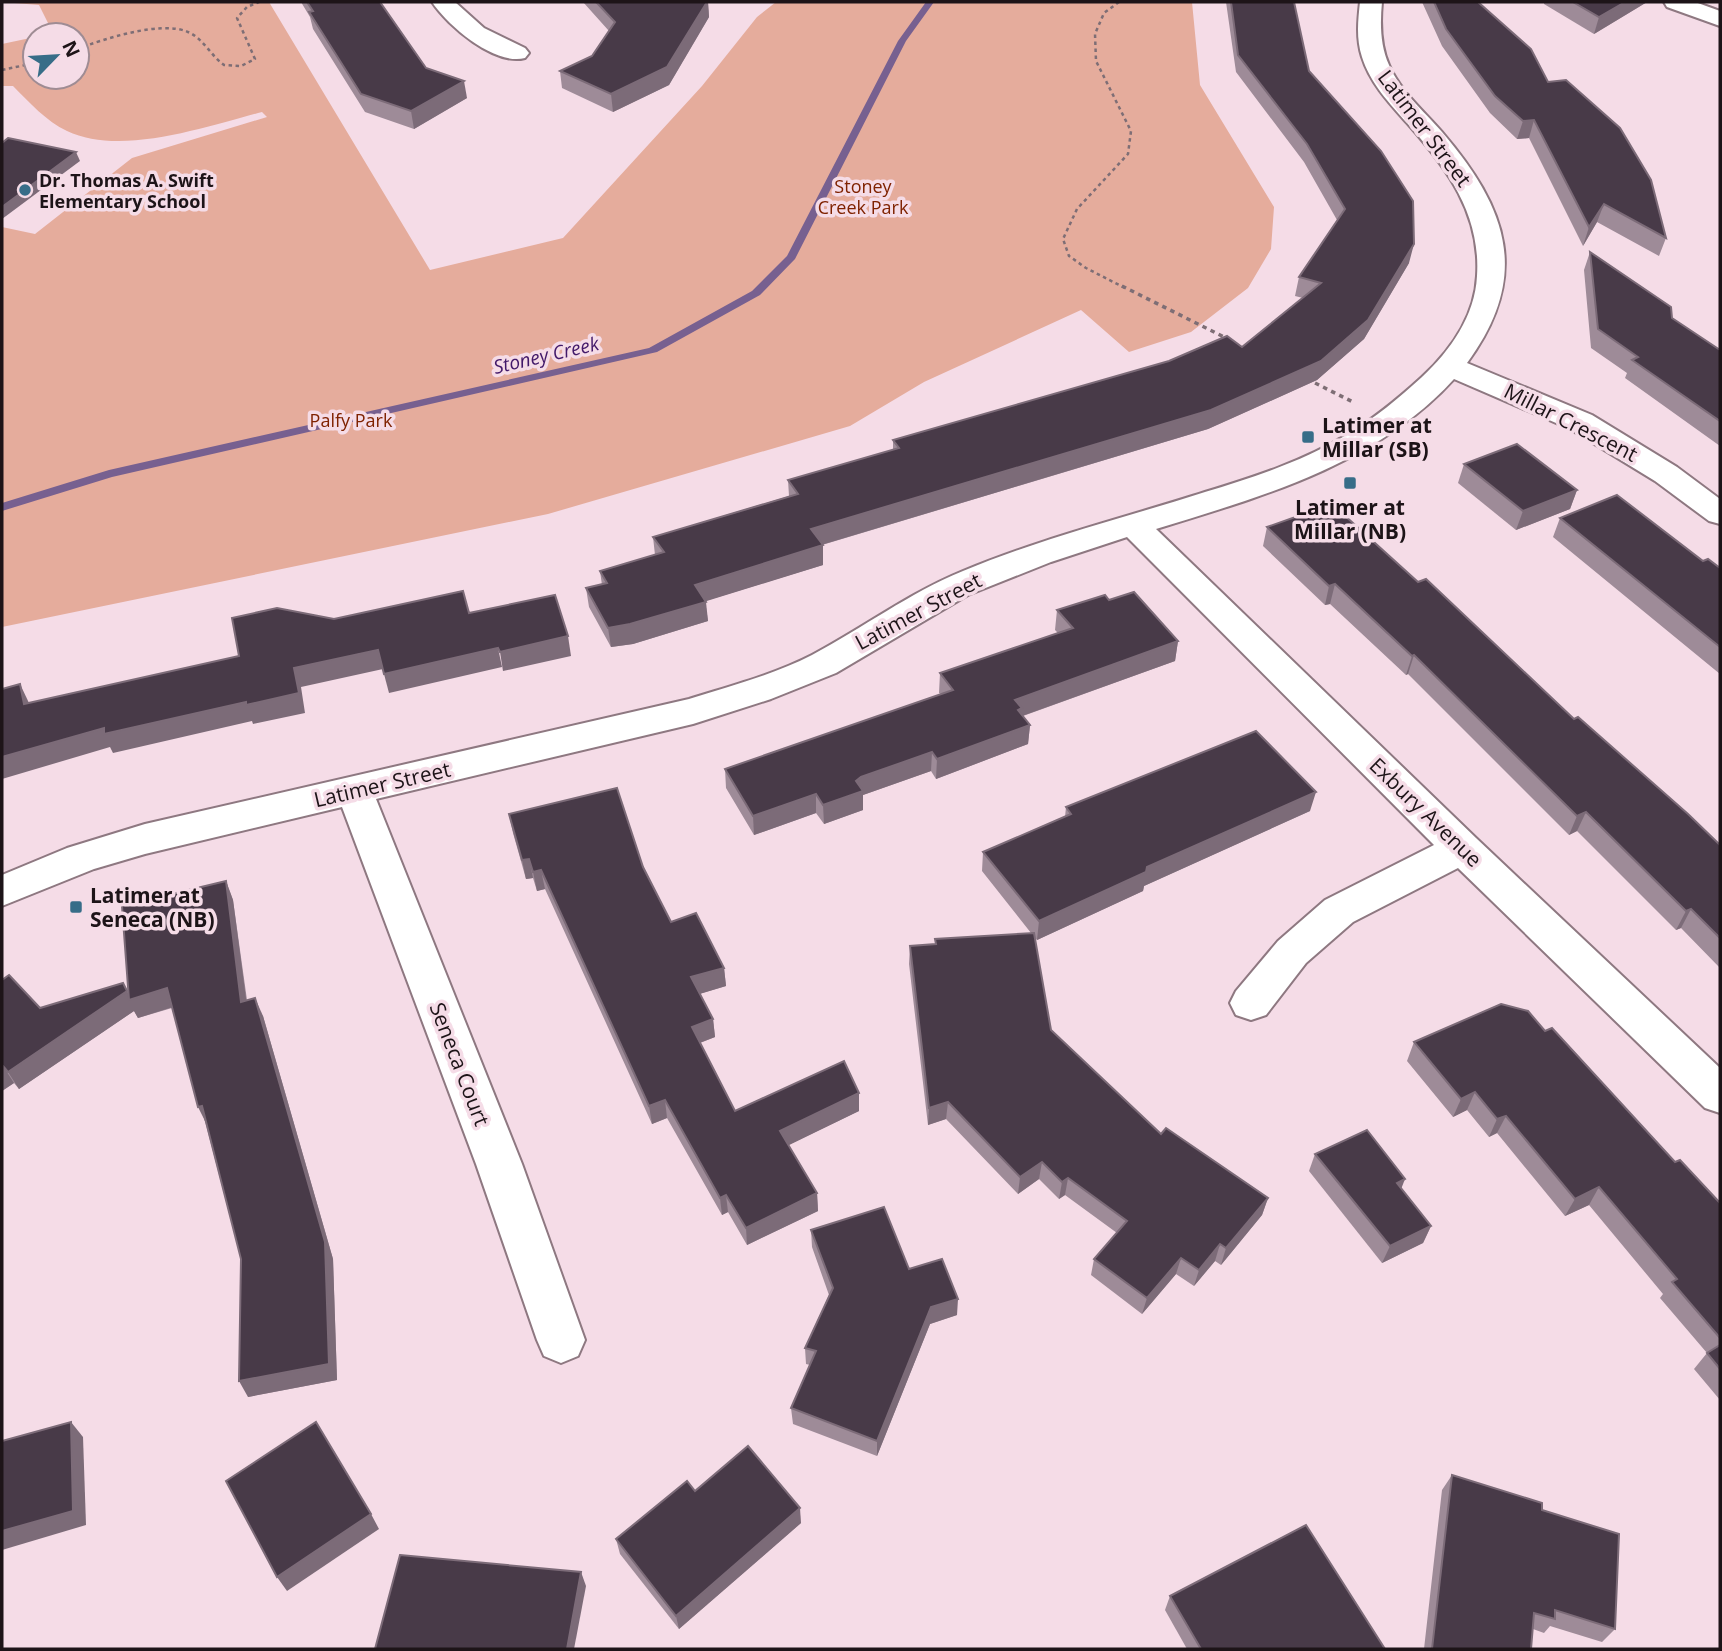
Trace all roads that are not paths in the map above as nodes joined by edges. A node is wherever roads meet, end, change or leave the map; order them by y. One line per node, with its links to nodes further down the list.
1 (443, 2): 5 (street)
2 (1371, 2): 6 (street, Latimer Street)
3 (1675, 2): 4 (street)
4 (1715, 12)
5 (517, 53)
6 (1449, 366): 7 (street, Millar Crescent); 8 (street, Latimer Street)
7 (1720, 514)
8 (1134, 526): 9 (street, Latimer Street); 10 (street, Exbury Avenue)
9 (354, 790): 11 (street, Latimer Street); 14 (street, Seneca Court)
10 (1462, 848): 12 (street); 13 (street, Exbury Avenue)
11 (2, 891)
12 (1251, 1003)
13 (1720, 1095)
14 (561, 1340)

